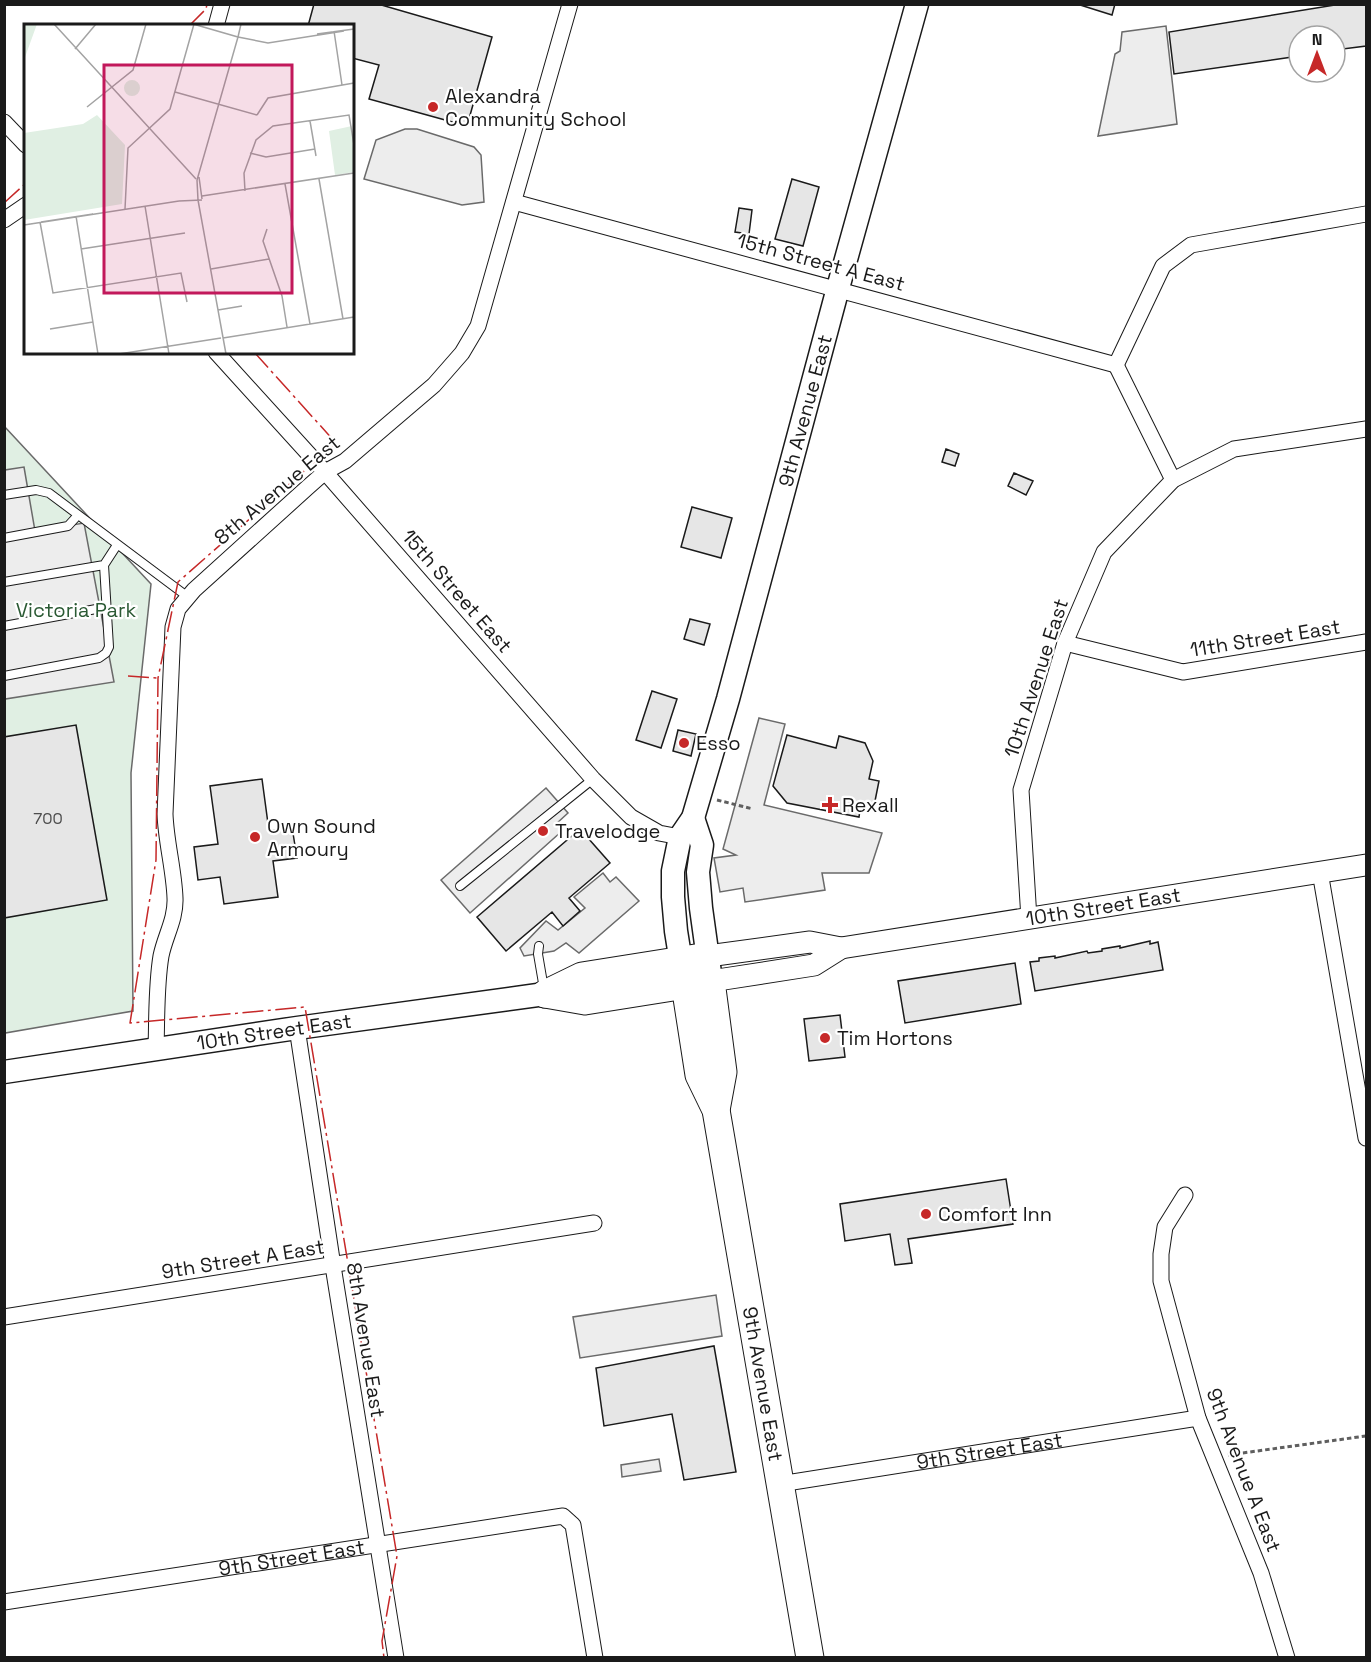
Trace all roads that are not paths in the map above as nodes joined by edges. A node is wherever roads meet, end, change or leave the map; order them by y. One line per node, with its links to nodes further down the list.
1 (222, 4): 4 (street)
2 (570, 4): 7 (street, 8th Avenue East)
3 (917, 4): 11 (main road, 9th Avenue East)
4 (217, 24)
5 (4, 122): 6 (street)
6 (24, 143)
7 (514, 201): 11 (street, 15th Street A East); 15 (street, 8th Avenue East)
8 (24, 206): 10 (street)
9 (1366, 214): 13 (street)
10 (4, 220)
11 (838, 288): 13 (street, 15th Street A East); 30 (main road, 9th Avenue East)
12 (218, 354): 15 (street, 15th Street East)
13 (1116, 365): 16 (street)
14 (1366, 429): 16 (street, 10th Avenue East)
15 (325, 472): 23 (street, 8th Avenue East); 29 (street, 15th Street East)
16 (1173, 480): 27 (street, 10th Avenue East)
17 (4, 495): 18 (lane)
18 (78, 515): 19 (lane); 20 (lane)
19 (4, 538)
20 (117, 545): 21 (lane); 23 (lane)
21 (104, 565): 22 (lane); 24 (lane)
22 (4, 582)
23 (188, 597): 40 (street, 8th Avenue East)
24 (107, 607): 25 (lane); 28 (lane)
25 (4, 626)
26 (1366, 642): 27 (street, 11th Street East)
27 (1065, 643): 35 (street, 10th Avenue East)
28 (4, 676)
29 (593, 779): 31 (street, 15th Street East); 34 (lane)
30 (693, 818): 31 (main road, 9th Avenue East); 37 (main road, 9th Avenue East)
31 (680, 837): 37 (main road, 9th Avenue East)
32 (1366, 864): 33 (street, 10th Street East)
33 (1320, 872): 35 (street, 10th Street East); 42 (street)
34 (460, 886)
35 (1029, 919): 37 (street, 10th Street East)
36 (539, 946): 38 (lane)
37 (696, 971): 38 (highway, 10th Street East); 48 (highway, 9th Avenue East)
38 (545, 994): 39 (main road, 10th Street East)
39 (297, 1028): 40 (main road, 10th Street East); 45 (street, 8th Avenue East)
40 (156, 1049): 41 (main road, 10th Street East)
41 (4, 1072)
42 (1366, 1138)
43 (1185, 1195): 47 (street, 9th Avenue A East)
44 (594, 1223): 45 (street, 9th Street A East)
45 (333, 1266): 46 (street, 9th Street A East); 49 (street, 8th Avenue East)
46 (4, 1317)
47 (1198, 1418): 48 (street, 9th Street East); 54 (street, 9th Avenue A East)
48 (780, 1484): 53 (highway, 9th Avenue East)
49 (377, 1545): 50 (street, 9th Street East); 51 (street, 8th Avenue East); 52 (street, 9th Street East)
50 (4, 1602)
51 (396, 1658)
52 (595, 1658)
53 (810, 1658)
54 (1287, 1658)

